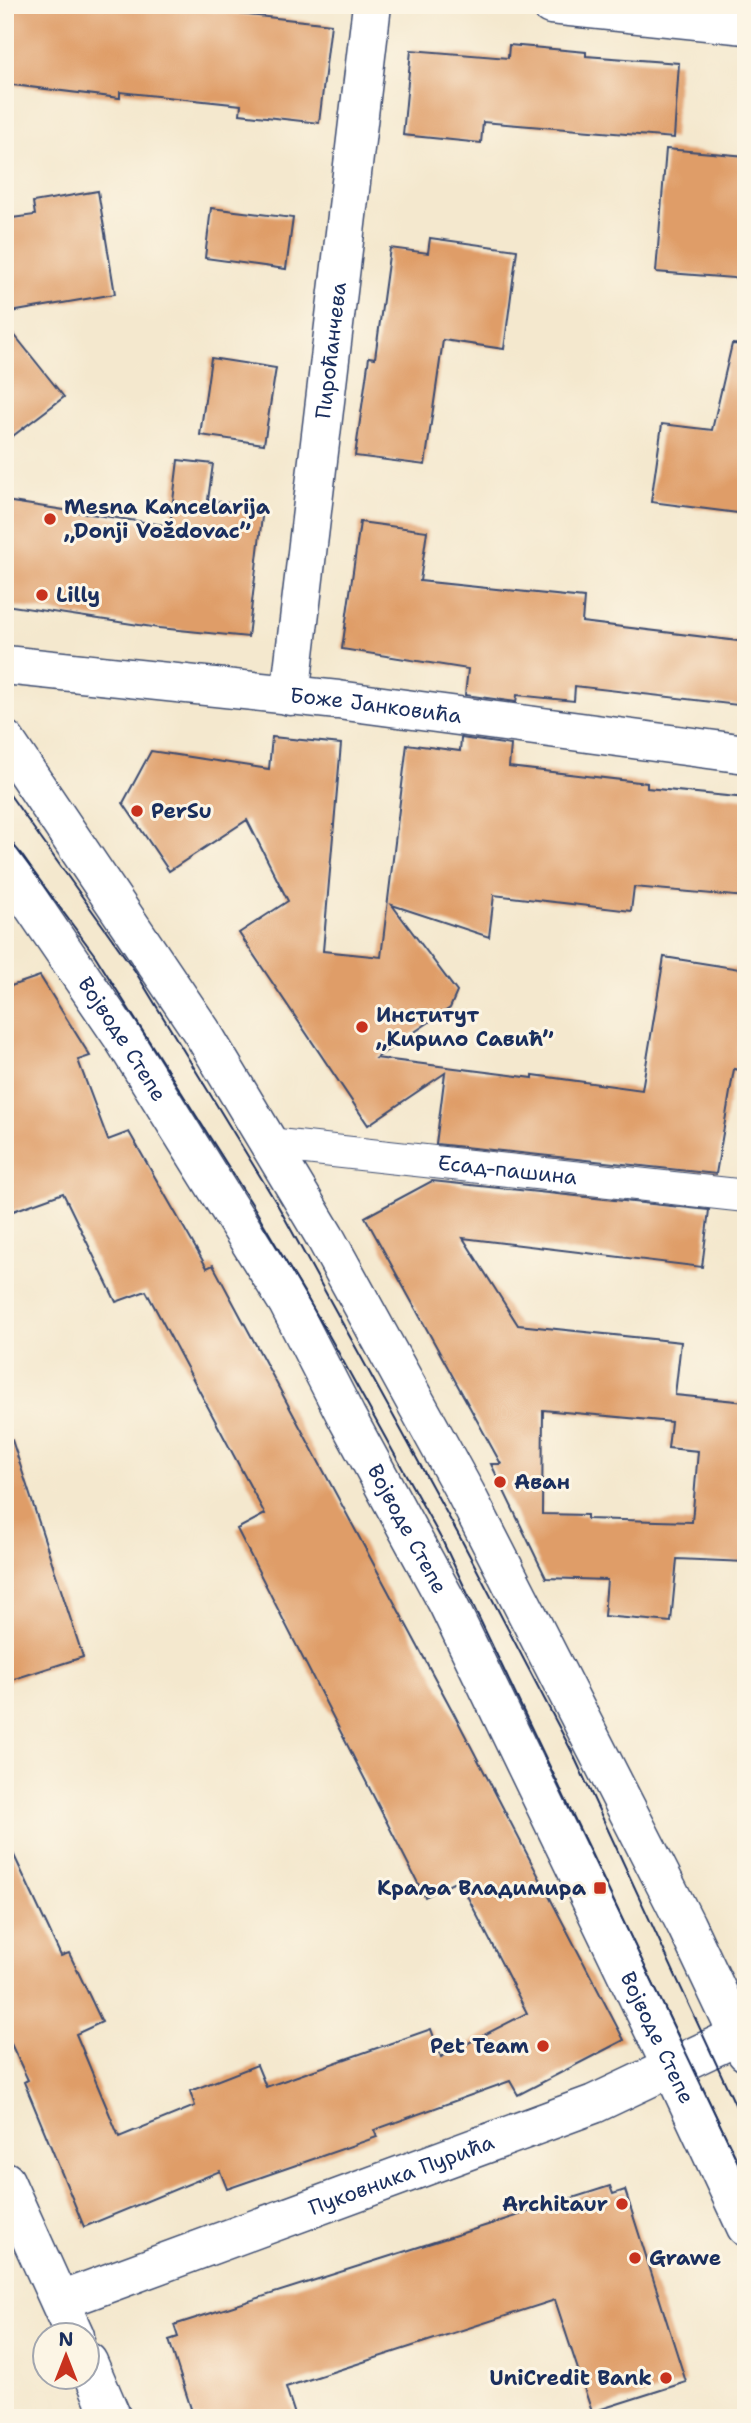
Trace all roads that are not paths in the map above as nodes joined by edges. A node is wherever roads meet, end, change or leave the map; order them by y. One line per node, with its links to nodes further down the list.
1 (372, 5): 5 (main road, Пироћанчева)
2 (551, 5): 3 (main road)
3 (746, 25)
4 (5, 665): 5 (main road, Боже Јанковића)
5 (290, 696): 7 (main road, Боже Јанковића)
6 (5, 740): 9 (main road)
7 (746, 754)
8 (5, 865): 12 (main road, Војводе Степе)
9 (269, 1144): 10 (street, Есад-пашина); 11 (main road)
10 (746, 1196)
11 (743, 2040): 12 (main road, Пуковника Пурића)
12 (672, 2068): 14 (main road, Војводе Степе); 15 (main road, Пуковника Пурића)
13 (5, 2181): 15 (main road)
14 (746, 2227)
15 (60, 2301): 16 (main road)
16 (69, 2322)
17 (101, 2392): 18 (main road)
18 (112, 2418)

